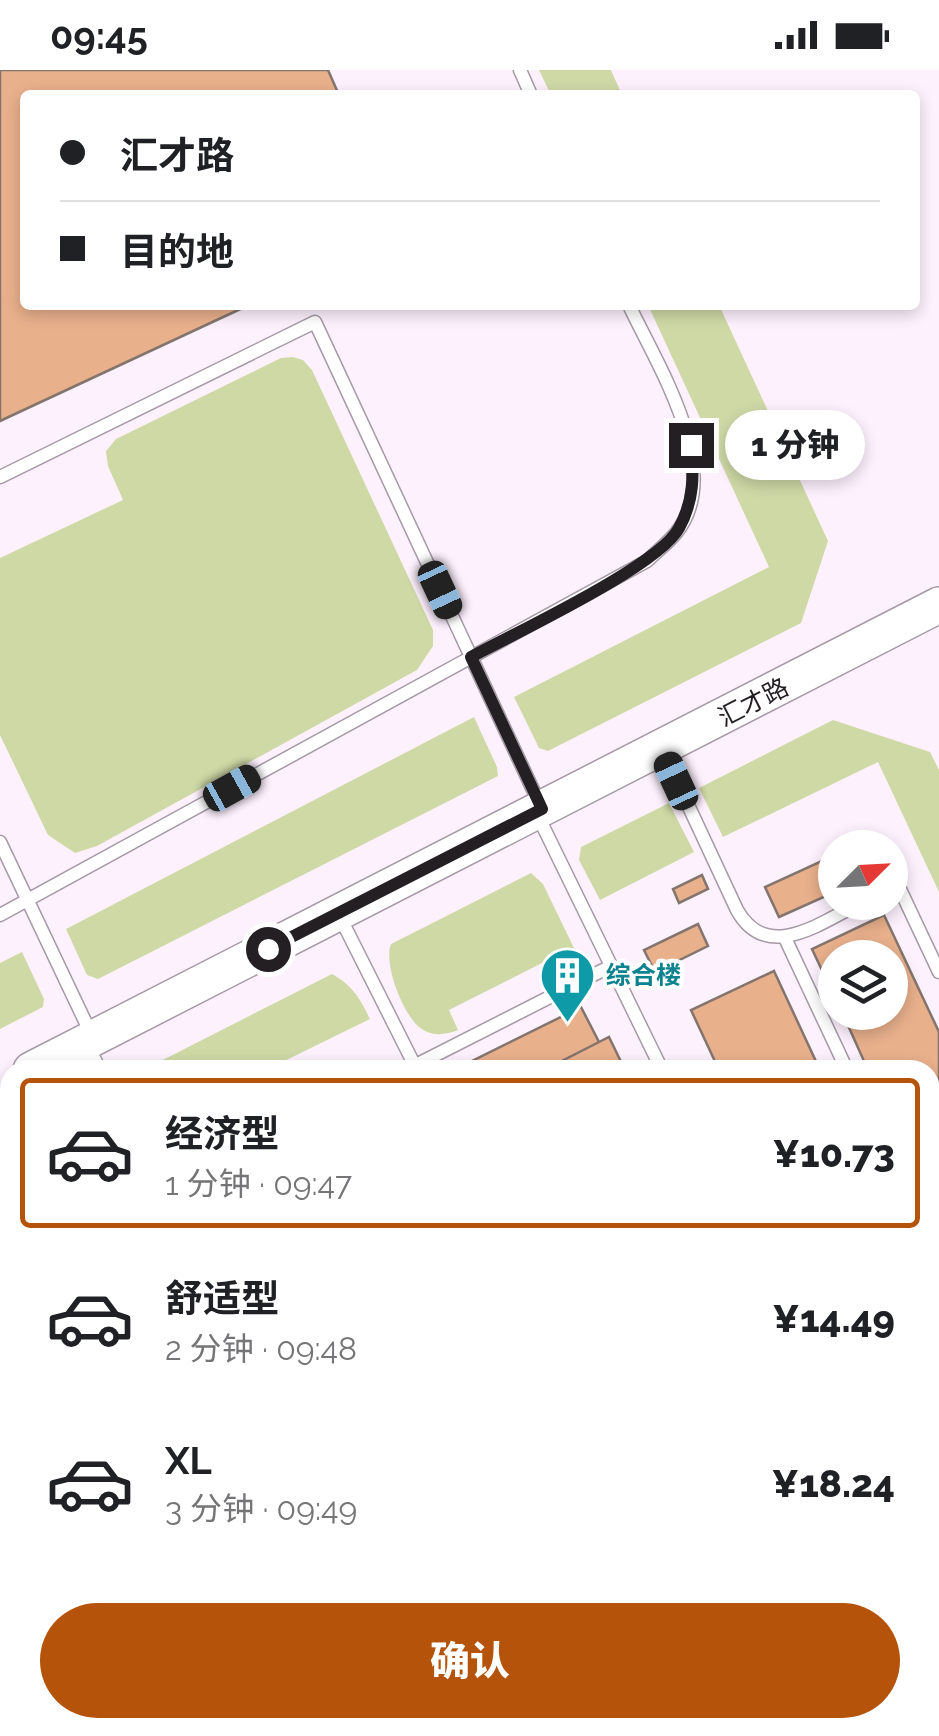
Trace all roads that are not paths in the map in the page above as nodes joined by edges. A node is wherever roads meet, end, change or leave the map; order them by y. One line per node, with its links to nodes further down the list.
1 (632, 310): 4 (lane)
2 (0, 477): 4 (lane)
3 (939, 605): 5 (main road, 汇才路)
4 (471, 657): 6 (lane); 8 (lane)
5 (662, 748): 6 (main road, 汇才路); 13 (lane)
6 (539, 811): 10 (main road, 汇才路); 14 (lane)
7 (0, 842): 8 (lane)
8 (27, 900): 11 (lane); 16 (lane)
9 (908, 906): 15 (lane)
10 (338, 913): 16 (main road, 汇才路); 18 (lane)
11 (0, 915)
12 (824, 920): 13 (lane)
13 (785, 938): 21 (lane)
14 (611, 966): 19 (lane); 20 (lane)
15 (939, 972)
16 (93, 1050): 17 (main road, 汇才路)
17 (62, 1060)
18 (409, 1060)
19 (429, 1060)
20 (657, 1060)
21 (842, 1060)

